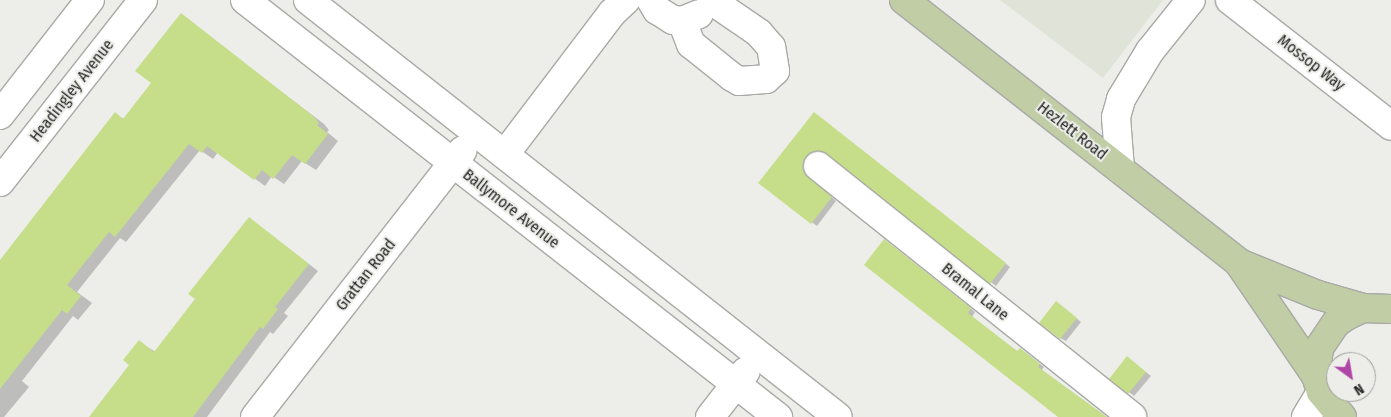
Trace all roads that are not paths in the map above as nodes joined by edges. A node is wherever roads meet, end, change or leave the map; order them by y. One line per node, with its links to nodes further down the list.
1 (90, 0): 12 (street)
2 (143, 0): 19 (street, Headingley Avenue)
3 (246, 0): 16 (street, Ballymore Avenue)
4 (308, 0): 14 (street)
5 (626, 0): 15 (street)
6 (651, 0): 11 (street)
7 (710, 0): 11 (street); 11 (street)
8 (904, 0): 18 (main road, Hezlett Road)
9 (1190, 0): 18 (street)
10 (1230, 0): 13 (street, Mossop Way)
11 (682, 21)
12 (0, 115)
13 (1391, 126)
14 (476, 133): 15 (street); 16 (street, Grattan Road)
15 (505, 154): 22 (street)
16 (452, 163): 24 (street, Ballymore Avenue); 27 (street, Grattan Road)
17 (818, 166): 30 (street, Bramal Lane)
18 (1120, 169): 20 (main road, Hezlett Road)
19 (0, 182)
20 (1239, 263): 21 (main road, Hezlett Road); 25 (main road, Hezlett Road)
21 (1381, 306): 25 (main road)
22 (759, 356): 23 (street); 24 (street)
23 (792, 381): 26 (street); 29 (street)
24 (735, 384): 26 (street, Ballymore Avenue); 28 (street)
25 (1318, 384): 31 (street); 32 (main road, Hezlett Road)
26 (769, 414)
27 (255, 417)
28 (710, 417)
29 (838, 417)
30 (1132, 417)
31 (1306, 417)
32 (1342, 417)

